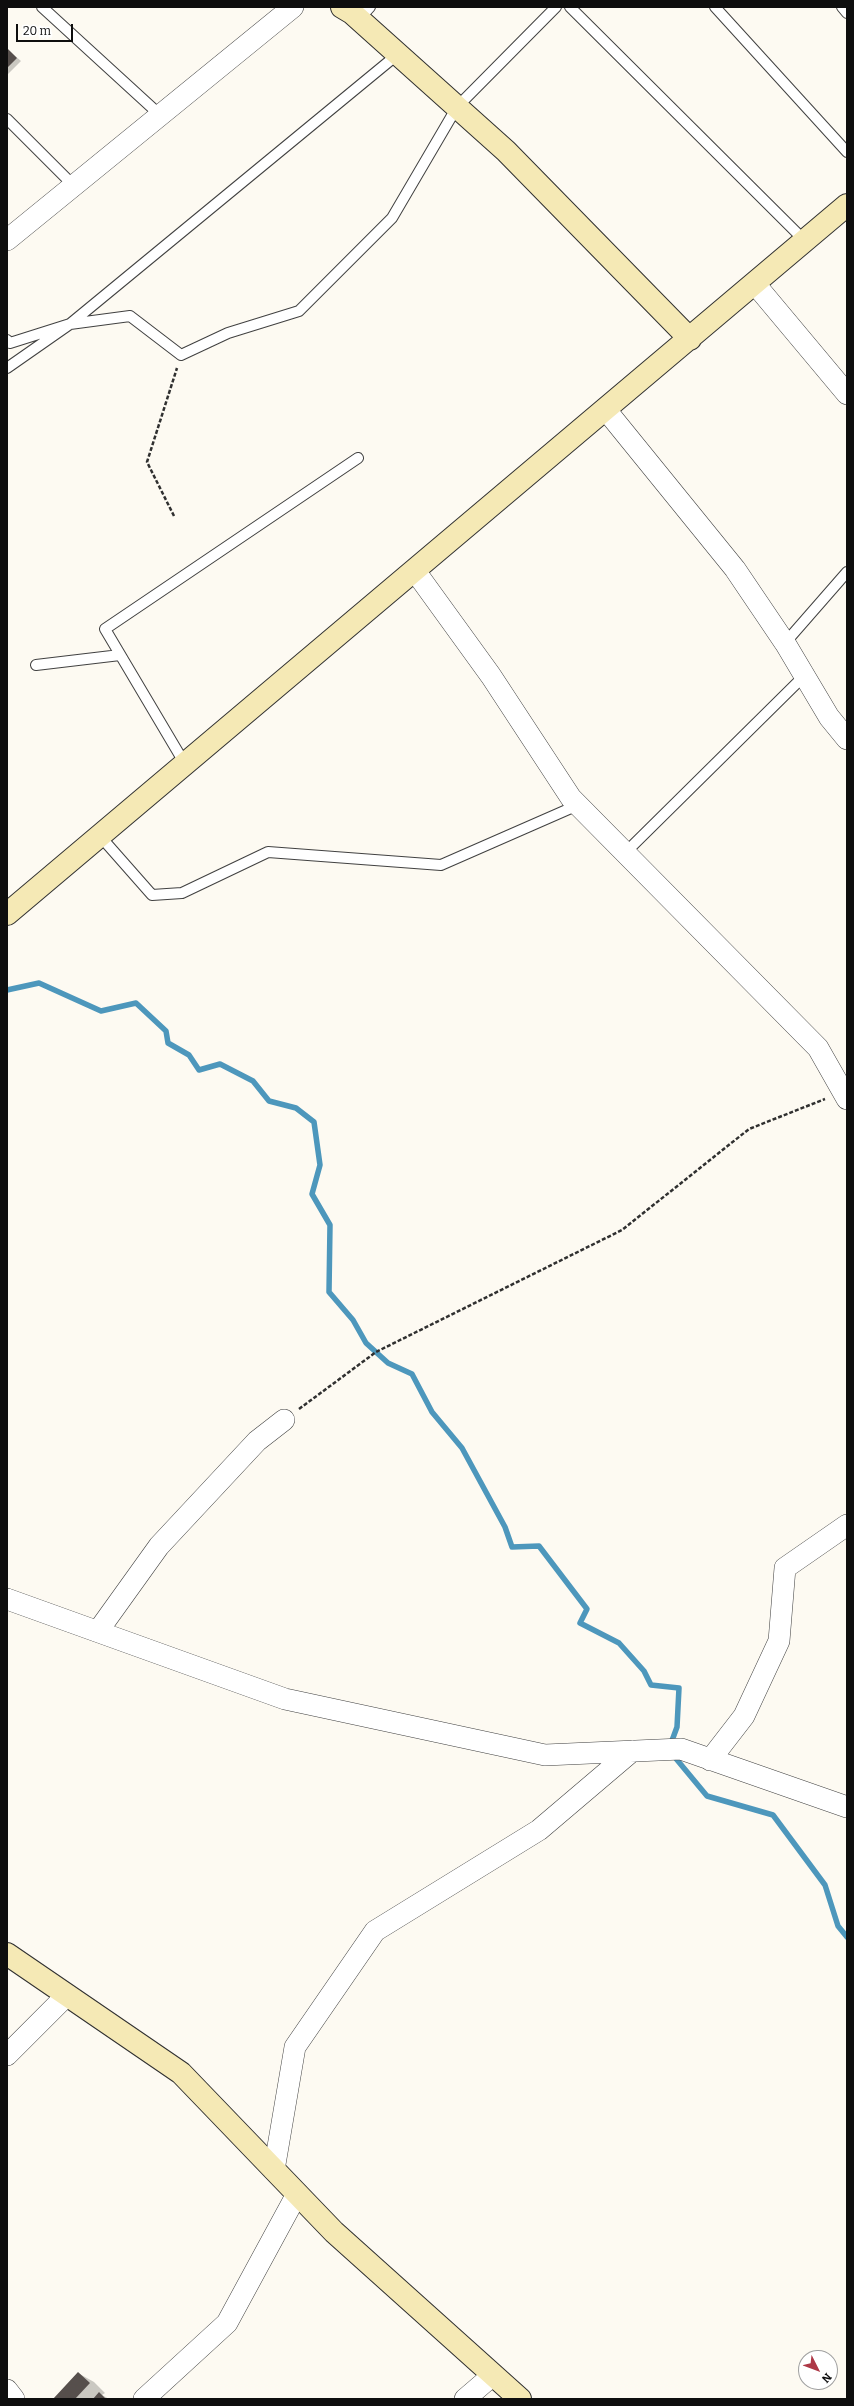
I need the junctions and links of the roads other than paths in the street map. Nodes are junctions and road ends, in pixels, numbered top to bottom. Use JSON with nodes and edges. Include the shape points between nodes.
{"nodes":[{"id":1,"x":42,"y":7,"type":"edge"},
{"id":2,"x":293,"y":7,"type":"edge"},
{"id":3,"x":556,"y":7,"type":"edge"},
{"id":4,"x":570,"y":7,"type":"edge"},
{"id":5,"x":715,"y":7,"type":"edge"},
{"id":6,"x":842,"y":7,"type":"edge"},
{"id":7,"x":357,"y":11,"type":"edge"},
{"id":8,"x":847,"y":13,"type":"edge"},
{"id":9,"x":398,"y":54,"type":"junction"},
{"id":10,"x":457,"y":107,"type":"junction"},
{"id":11,"x":160,"y":115,"type":"junction"},
{"id":12,"x":7,"y":119,"type":"edge"},
{"id":13,"x":847,"y":152,"type":"edge"},
{"id":14,"x":74,"y":186,"type":"junction"},
{"id":15,"x":847,"y":205,"type":"edge"},
{"id":16,"x":7,"y":240,"type":"edge"},
{"id":17,"x":805,"y":241,"type":"junction"},
{"id":18,"x":755,"y":284,"type":"junction"},
{"id":19,"x":70,"y":324,"type":"junction"},
{"id":20,"x":690,"y":339,"type":"junction"},
{"id":21,"x":7,"y":340,"type":"edge"},
{"id":22,"x":7,"y":368,"type":"edge"},
{"id":23,"x":847,"y":394,"type":"edge"},
{"id":24,"x":606,"y":410,"type":"junction"},
{"id":25,"x":358,"y":458,"type":"dead end"},
{"id":26,"x":415,"y":571,"type":"junction"},
{"id":27,"x":847,"y":572,"type":"edge"},
{"id":28,"x":784,"y":643,"type":"junction"},
{"id":29,"x":120,"y":655,"type":"junction"},
{"id":30,"x":36,"y":665,"type":"dead end"},
{"id":31,"x":804,"y":676,"type":"junction"},
{"id":32,"x":847,"y":739,"type":"edge"},
{"id":33,"x":185,"y":764,"type":"junction"},
{"id":34,"x":578,"y":805,"type":"junction"},
{"id":35,"x":100,"y":836,"type":"junction"},
{"id":36,"x":625,"y":853,"type":"junction"},
{"id":37,"x":7,"y":914,"type":"edge"},
{"id":38,"x":845,"y":1095,"type":"edge"},
{"id":39,"x":284,"y":1420,"type":"road end"},
{"id":40,"x":847,"y":1525,"type":"edge"},
{"id":41,"x":7,"y":1598,"type":"edge"},
{"id":42,"x":98,"y":1631,"type":"junction"},
{"id":43,"x":632,"y":1751,"type":"junction"},
{"id":44,"x":710,"y":1760,"type":"junction"},
{"id":45,"x":847,"y":1807,"type":"edge"},
{"id":46,"x":7,"y":1954,"type":"edge"},
{"id":47,"x":67,"y":1995,"type":"junction"},
{"id":48,"x":7,"y":2055,"type":"edge"},
{"id":49,"x":274,"y":2170,"type":"junction"},
{"id":50,"x":297,"y":2194,"type":"junction"},
{"id":51,"x":493,"y":2375,"type":"junction"},
{"id":52,"x":7,"y":2390,"type":"edge"},
{"id":53,"x":14,"y":2399,"type":"edge"},
{"id":54,"x":144,"y":2399,"type":"edge"},
{"id":55,"x":465,"y":2399,"type":"edge"},
{"id":56,"x":520,"y":2399,"type":"edge"}],
"edges":[{"from":1,"to":11,"type":"lane"},
{"from":2,"to":11,"type":"street"},
{"from":3,"to":10,"type":"lane"},
{"from":4,"to":17,"type":"lane"},
{"from":5,"to":13,"type":"lane"},
{"from":6,"to":8,"type":"lane"},
{"from":7,"to":9,"type":"main road"},
{"from":9,"to":10,"type":"main road"},
{"from":9,"to":19,"type":"lane"},
{"from":10,"to":19,"type":"lane","via":[[392,218],[299,311],[228,333],[181,355],[130,316]]},
{"from":10,"to":20,"type":"main road","via":[[506,151]]},
{"from":11,"to":14,"type":"street"},
{"from":12,"to":14,"type":"lane"},
{"from":14,"to":16,"type":"street"},
{"from":15,"to":17,"type":"main road"},
{"from":17,"to":18,"type":"main road"},
{"from":18,"to":20,"type":"main road"},
{"from":18,"to":23,"type":"street"},
{"from":19,"to":21,"type":"lane","via":[[10,343]]},
{"from":19,"to":22,"type":"lane"},
{"from":20,"to":24,"type":"main road"},
{"from":24,"to":26,"type":"main road"},
{"from":24,"to":28,"type":"street","via":[[735,569]]},
{"from":25,"to":29,"type":"lane","via":[[105,629]]},
{"from":26,"to":33,"type":"main road"},
{"from":26,"to":34,"type":"street","via":[[491,676]]},
{"from":27,"to":28,"type":"lane"},
{"from":28,"to":31,"type":"street"},
{"from":29,"to":30,"type":"lane"},
{"from":29,"to":33,"type":"lane"},
{"from":31,"to":32,"type":"street","via":[[829,717]]},
{"from":31,"to":36,"type":"lane"},
{"from":33,"to":35,"type":"main road"},
{"from":34,"to":35,"type":"lane","via":[[441,864],[268,852],[182,893],[152,895]]},
{"from":34,"to":36,"type":"street"},
{"from":35,"to":37,"type":"main road"},
{"from":36,"to":38,"type":"street","via":[[818,1048]]},
{"from":39,"to":42,"type":"street","via":[[257,1441],[159,1546]]},
{"from":40,"to":44,"type":"street","via":[[785,1568],[779,1641],[744,1716]]},
{"from":41,"to":42,"type":"street"},
{"from":42,"to":43,"type":"street","via":[[285,1699],[545,1755]]},
{"from":43,"to":44,"type":"street","via":[[680,1749]]},
{"from":43,"to":49,"type":"street","via":[[539,1830],[375,1932],[295,2047]]},
{"from":44,"to":45,"type":"street"},
{"from":46,"to":47,"type":"main road"},
{"from":47,"to":48,"type":"street"},
{"from":47,"to":49,"type":"main road","via":[[181,2073]]},
{"from":49,"to":50,"type":"main road"},
{"from":50,"to":51,"type":"main road","via":[[334,2232]]},
{"from":50,"to":54,"type":"street","via":[[227,2323]]},
{"from":51,"to":55,"type":"street"},
{"from":51,"to":56,"type":"main road"},
{"from":52,"to":53,"type":"street"}]}
